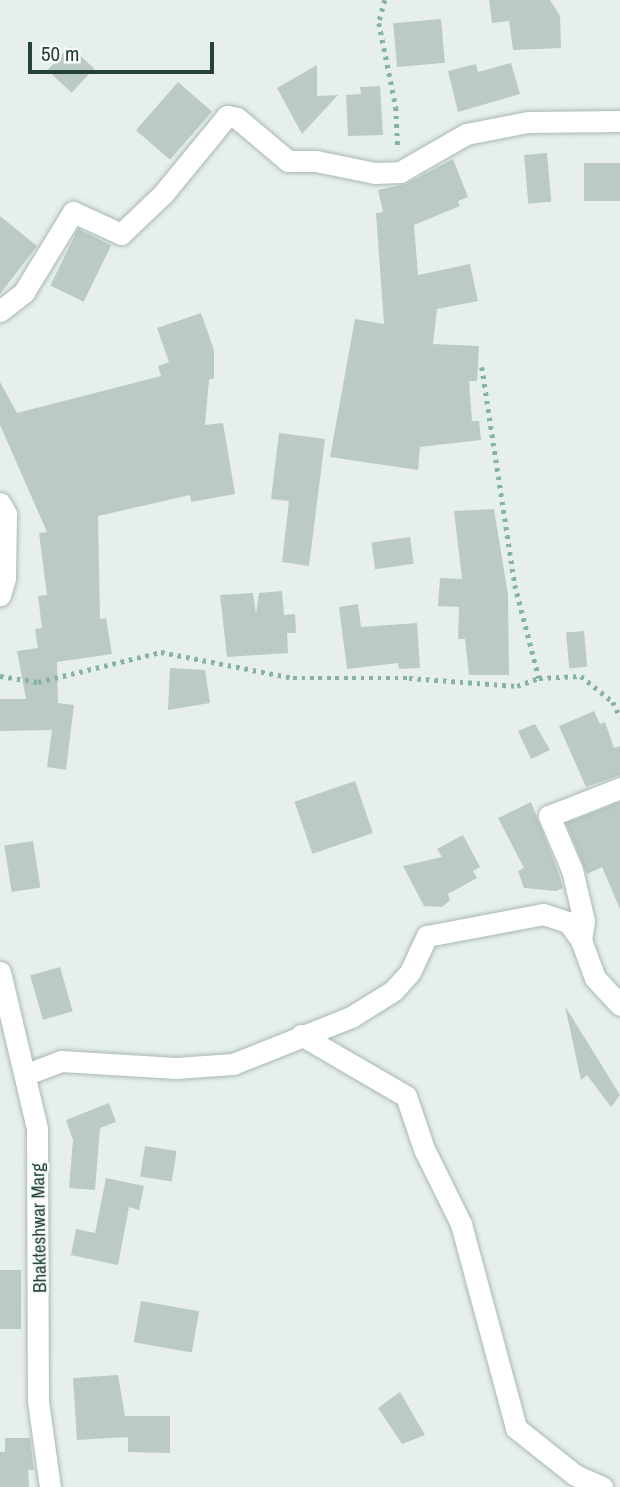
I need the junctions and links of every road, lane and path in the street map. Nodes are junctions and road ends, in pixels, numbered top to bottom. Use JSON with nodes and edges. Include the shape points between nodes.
{"nodes":[{"id":1,"x":385,"y":0,"type":"edge"},
{"id":2,"x":620,"y":121,"type":"edge"},
{"id":3,"x":400,"y":172,"type":"junction"},
{"id":4,"x":0,"y":311,"type":"edge"},
{"id":5,"x":481,"y":367,"type":"dead end"},
{"id":6,"x":0,"y":503,"type":"edge"},
{"id":7,"x":0,"y":595,"type":"edge"},
{"id":8,"x":0,"y":676,"type":"edge"},
{"id":9,"x":539,"y":678,"type":"junction"},
{"id":10,"x":620,"y":717,"type":"edge"},
{"id":11,"x":620,"y":788,"type":"edge"},
{"id":12,"x":581,"y":940,"type":"junction"},
{"id":13,"x":0,"y":972,"type":"edge"},
{"id":14,"x":620,"y":1005,"type":"edge"},
{"id":15,"x":301,"y":1035,"type":"junction"},
{"id":16,"x":27,"y":1074,"type":"junction"},
{"id":17,"x":50,"y":1487,"type":"edge"},
{"id":18,"x":602,"y":1487,"type":"edge"}],
"edges":[{"from":1,"to":3,"type":"path","via":[[379,23],[396,107]]},
{"from":2,"to":3,"type":"street","via":[[528,122],[466,134]]},
{"from":3,"to":4,"type":"street","via":[[288,161],[237,118],[227,116],[163,194],[121,234],[73,212],[23,292]]},
{"from":5,"to":9,"type":"path","via":[[515,585]]},
{"from":6,"to":7,"type":"street","via":[[6,527]]},
{"from":8,"to":9,"type":"path","via":[[38,682],[162,652],[293,678],[409,678],[517,686]]},
{"from":9,"to":10,"type":"path","via":[[581,676],[613,702]]},
{"from":11,"to":12,"type":"street","via":[[550,816],[572,870],[584,921]]},
{"from":12,"to":14,"type":"street","via":[[595,978]]},
{"from":12,"to":15,"type":"street","via":[[568,922],[543,914],[427,936],[410,972],[393,991],[351,1017]]},
{"from":13,"to":16,"type":"street","name":"Bhakteshwar Marg"},
{"from":15,"to":16,"type":"street","via":[[233,1064],[207,1068],[61,1060]]},
{"from":15,"to":18,"type":"street","via":[[406,1096],[424,1149],[461,1224],[516,1428],[575,1475]]},
{"from":16,"to":17,"type":"street","name":"Bhakteshwar Marg","via":[[37,1129],[38,1401]]}]}
